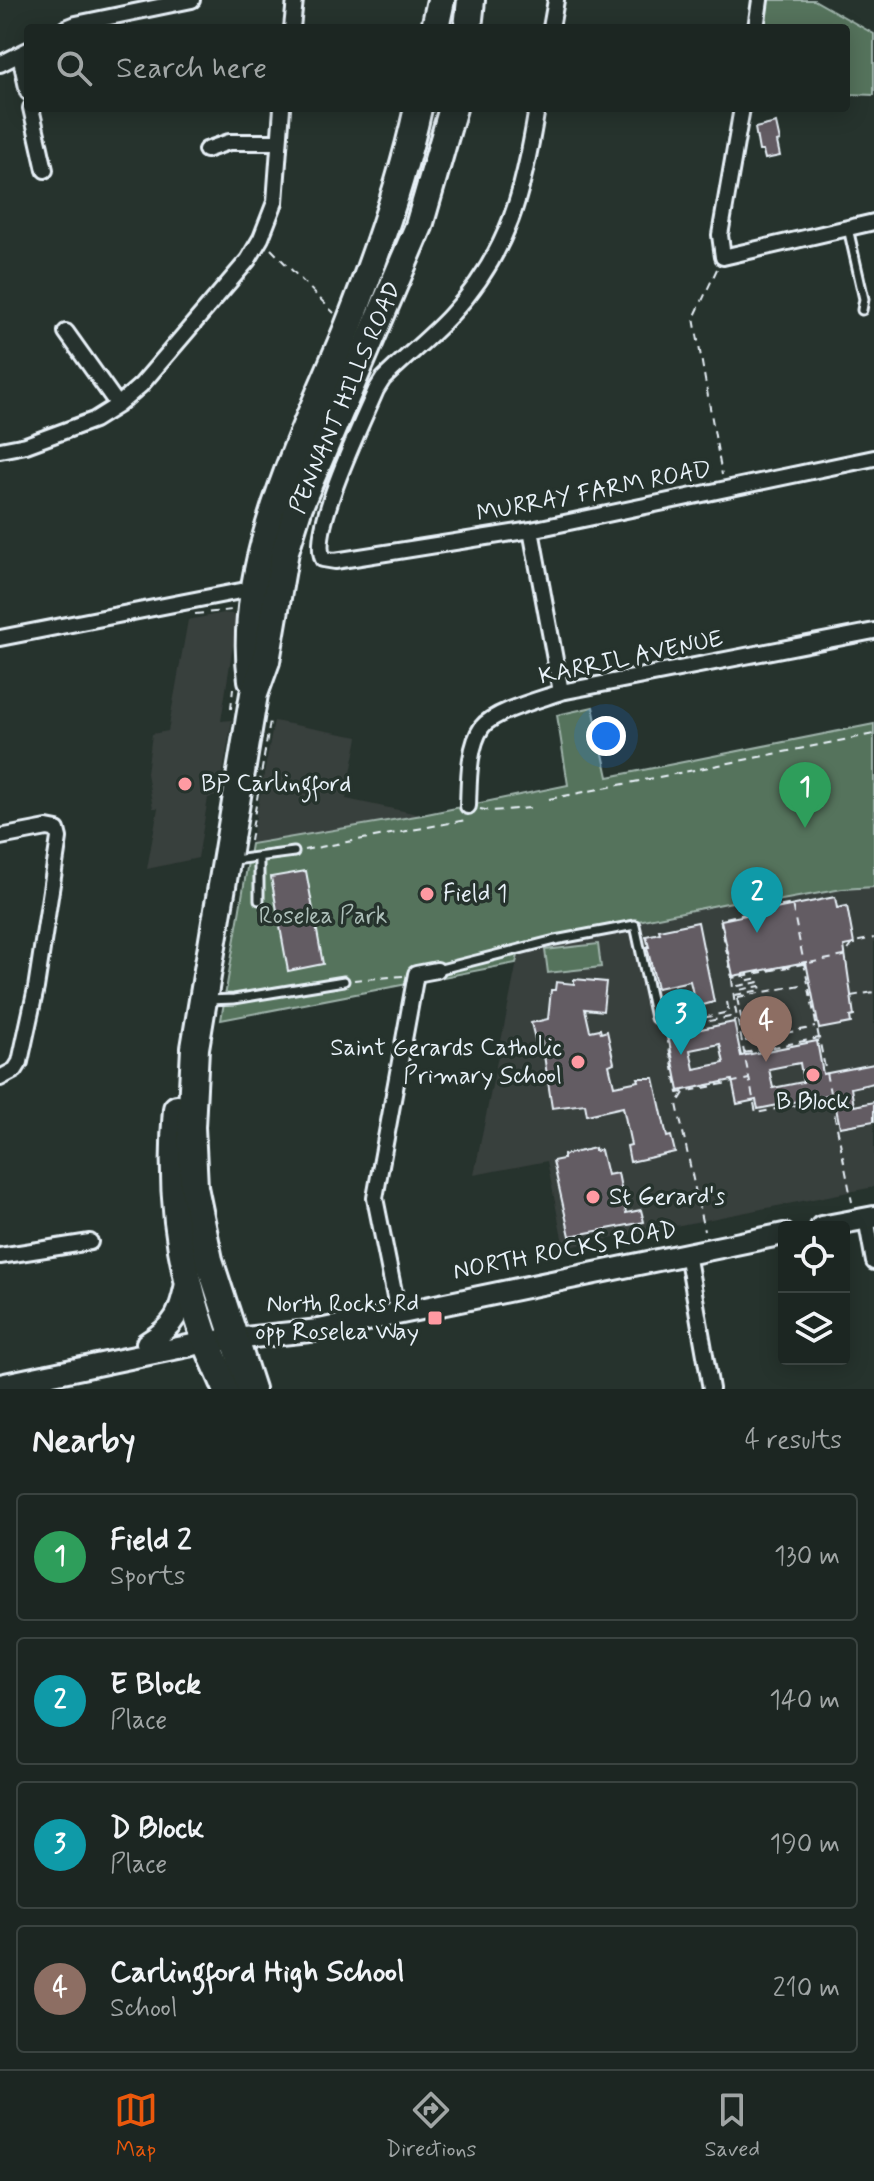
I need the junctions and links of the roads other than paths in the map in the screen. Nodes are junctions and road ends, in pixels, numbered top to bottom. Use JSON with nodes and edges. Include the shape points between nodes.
{"nodes":[{"id":1,"x":192,"y":0,"type":"edge"},
{"id":2,"x":295,"y":0,"type":"edge"},
{"id":3,"x":471,"y":0,"type":"edge"},
{"id":4,"x":556,"y":0,"type":"edge"},
{"id":5,"x":760,"y":0,"type":"edge"},
{"id":6,"x":76,"y":24,"type":"edge"},
{"id":7,"x":292,"y":24,"type":"edge"},
{"id":8,"x":468,"y":24,"type":"edge"},
{"id":9,"x":552,"y":24,"type":"edge"},
{"id":10,"x":757,"y":24,"type":"edge"},
{"id":11,"x":24,"y":52,"type":"edge"},
{"id":12,"x":0,"y":64,"type":"edge"},
{"id":13,"x":32,"y":112,"type":"edge"},
{"id":14,"x":282,"y":112,"type":"edge"},
{"id":15,"x":417,"y":112,"type":"edge"},
{"id":16,"x":452,"y":112,"type":"edge"},
{"id":17,"x":536,"y":112,"type":"edge"},
{"id":18,"x":741,"y":112,"type":"edge"},
{"id":19,"x":278,"y":142,"type":"junction"},
{"id":20,"x":206,"y":150,"type":"dead end"},
{"id":21,"x":45,"y":170,"type":"dead end"},
{"id":22,"x":874,"y":222,"type":"edge"},
{"id":23,"x":848,"y":228,"type":"junction"},
{"id":24,"x":862,"y":310,"type":"dead end"},
{"id":25,"x":66,"y":332,"type":"dead end"},
{"id":26,"x":118,"y":405,"type":"junction"},
{"id":27,"x":0,"y":450,"type":"edge"},
{"id":28,"x":874,"y":458,"type":"edge"},
{"id":29,"x":531,"y":530,"type":"junction"},
{"id":30,"x":285,"y":551,"type":"junction"},
{"id":31,"x":256,"y":588,"type":"junction"},
{"id":32,"x":874,"y":631,"type":"edge"},
{"id":33,"x":0,"y":638,"type":"edge"},
{"id":34,"x":561,"y":692,"type":"junction"},
{"id":35,"x":254,"y":694,"type":"junction"},
{"id":36,"x":468,"y":806,"type":"road end"},
{"id":37,"x":0,"y":837,"type":"edge"},
{"id":38,"x":294,"y":852,"type":"road end"},
{"id":39,"x":259,"y":858,"type":"junction"},
{"id":40,"x":235,"y":860,"type":"junction"},
{"id":41,"x":259,"y":900,"type":"dead end"},
{"id":42,"x":437,"y":970,"type":"joint"},
{"id":43,"x":344,"y":981,"type":"road end"},
{"id":44,"x":202,"y":1001,"type":"junction"},
{"id":45,"x":655,"y":1018,"type":"road end"},
{"id":46,"x":195,"y":1048,"type":"junction"},
{"id":47,"x":0,"y":1078,"type":"edge"},
{"id":48,"x":870,"y":1217,"type":"edge"},
{"id":49,"x":850,"y":1221,"type":"edge"},
{"id":50,"x":778,"y":1235,"type":"edge"},
{"id":51,"x":90,"y":1242,"type":"dead end"},
{"id":52,"x":687,"y":1253,"type":"junction"},
{"id":53,"x":0,"y":1256,"type":"edge"},
{"id":54,"x":874,"y":1262,"type":"edge"},
{"id":55,"x":188,"y":1278,"type":"junction"},
{"id":56,"x":398,"y":1312,"type":"junction"},
{"id":57,"x":231,"y":1334,"type":"junction"},
{"id":58,"x":204,"y":1336,"type":"junction"},
{"id":59,"x":147,"y":1343,"type":"junction"},
{"id":60,"x":0,"y":1374,"type":"edge"},
{"id":61,"x":0,"y":1385,"type":"edge"},
{"id":62,"x":227,"y":1389,"type":"edge"},
{"id":63,"x":251,"y":1389,"type":"edge"},
{"id":64,"x":711,"y":1389,"type":"edge"}],
"edges":[{"from":1,"to":6,"type":"street"},
{"from":2,"to":7,"type":"street"},
{"from":3,"to":8,"type":"highway"},
{"from":4,"to":9,"type":"street"},
{"from":5,"to":10,"type":"street"},
{"from":11,"to":12,"type":"street"},
{"from":13,"to":21,"type":"street"},
{"from":14,"to":19,"type":"street"},
{"from":15,"to":31,"type":"highway","name":"PENNANT HILLS ROAD","via":[[407,162],[372,265],[272,519]]},
{"from":16,"to":30,"type":"highway","name":"PENNANT HILLS ROAD","via":[[419,226],[310,479]]},
{"from":17,"to":29,"type":"street","name":"MURRAY FARM ROAD","via":[[527,169],[502,244],[482,279],[450,317],[376,390],[340,474],[319,547],[323,559],[335,561]]},
{"from":18,"to":23,"type":"street","via":[[720,235],[723,257]]},
{"from":19,"to":20,"type":"street","via":[[229,142]]},
{"from":19,"to":26,"type":"street","via":[[275,202],[248,260]]},
{"from":22,"to":23,"type":"street"},
{"from":23,"to":24,"type":"lane"},
{"from":25,"to":26,"type":"street"},
{"from":26,"to":27,"type":"street","via":[[94,420]]},
{"from":28,"to":29,"type":"street","name":"MURRAY FARM ROAD"},
{"from":29,"to":34,"type":"street"},
{"from":30,"to":31,"type":"highway","via":[[268,582]]},
{"from":30,"to":35,"type":"highway","name":"PENNANT HILLS ROAD","via":[[266,661]]},
{"from":31,"to":33,"type":"street"},
{"from":31,"to":35,"type":"highway","name":"PENNANT HILLS ROAD","via":[[249,659]]},
{"from":32,"to":34,"type":"street","name":"KARRIL AVENUE"},
{"from":34,"to":36,"type":"street","name":"KARRIL AVENUE","via":[[512,708],[483,726],[471,759]]},
{"from":35,"to":40,"type":"highway","name":"PENNANT HILLS ROAD"},
{"from":37,"to":47,"type":"street","via":[[47,828],[57,830],[59,838],[22,1051],[15,1070]]},
{"from":38,"to":39,"type":"lane"},
{"from":39,"to":40,"type":"lane"},
{"from":39,"to":41,"type":"lane"},
{"from":40,"to":44,"type":"highway","name":"PENNANT HILLS ROAD"},
{"from":42,"to":45,"type":"lane","via":[[635,925]]},
{"from":42,"to":56,"type":"street","via":[[416,974],[375,1198]]},
{"from":43,"to":44,"type":"lane"},
{"from":44,"to":46,"type":"highway","name":"PENNANT HILLS ROAD"},
{"from":46,"to":55,"type":"highway","name":"PENNANT HILLS ROAD","via":[[177,1109],[173,1171]]},
{"from":46,"to":57,"type":"highway","name":"PENNANT HILLS ROAD","via":[[194,1187]]},
{"from":48,"to":49,"type":"street"},
{"from":48,"to":54,"type":"street"},
{"from":50,"to":52,"type":"street","name":"NORTH ROCKS ROAD"},
{"from":51,"to":53,"type":"street"},
{"from":52,"to":56,"type":"street","name":"NORTH ROCKS ROAD"},
{"from":52,"to":64,"type":"street"},
{"from":55,"to":58,"type":"highway","name":"PENNANT HILLS ROAD"},
{"from":55,"to":59,"type":"street","via":[[176,1319]]},
{"from":56,"to":57,"type":"street","name":"NORTH ROCKS ROAD","via":[[319,1330]]},
{"from":57,"to":58,"type":"street","name":"NORTH ROCKS ROAD"},
{"from":57,"to":63,"type":"highway","name":"PENNANT HILLS ROAD"},
{"from":58,"to":59,"type":"street","name":"NORTH ROCKS ROAD"},
{"from":58,"to":61,"type":"street","name":"NORTH ROCKS ROAD"},
{"from":58,"to":62,"type":"highway","name":"PENNANT HILLS ROAD"},
{"from":59,"to":60,"type":"street","name":"NORTH ROCKS ROAD"}]}
